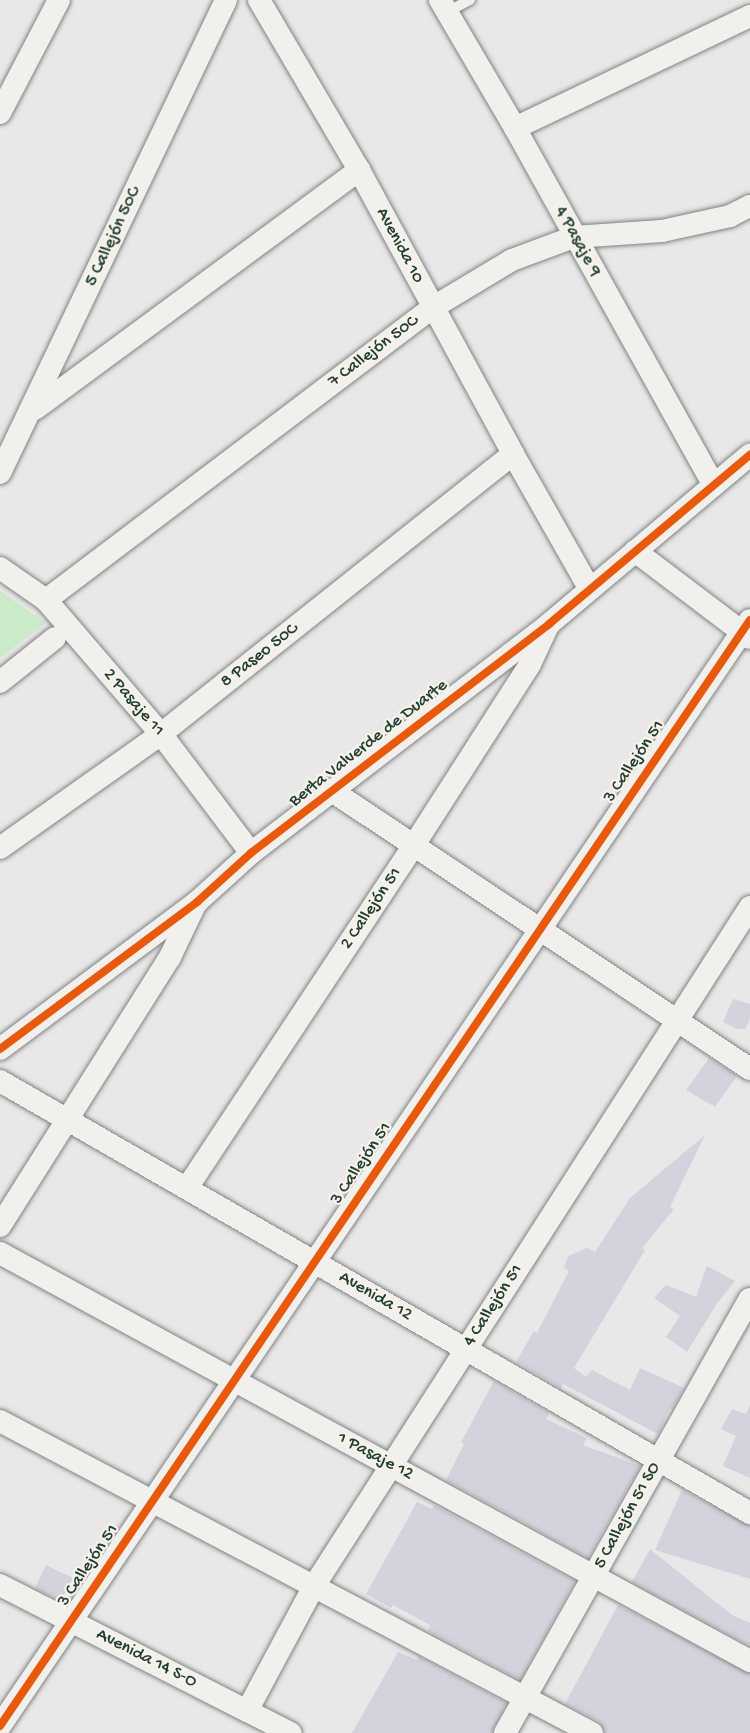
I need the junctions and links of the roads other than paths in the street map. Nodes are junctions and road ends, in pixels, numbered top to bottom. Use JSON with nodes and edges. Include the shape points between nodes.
{"nodes":[{"id":1,"x":59,"y":0,"type":"edge"},
{"id":2,"x":226,"y":0,"type":"edge"},
{"id":3,"x":259,"y":0,"type":"edge"},
{"id":4,"x":470,"y":0,"type":"edge"},
{"id":5,"x":443,"y":6,"type":"edge"},
{"id":6,"x":750,"y":16,"type":"edge"},
{"id":7,"x":0,"y":113,"type":"edge"},
{"id":8,"x":515,"y":128,"type":"junction"},
{"id":9,"x":358,"y":170,"type":"junction"},
{"id":10,"x":750,"y":206,"type":"edge"},
{"id":11,"x":574,"y":237,"type":"junction"},
{"id":12,"x":432,"y":308,"type":"junction"},
{"id":13,"x":31,"y":411,"type":"junction"},
{"id":14,"x":513,"y":454,"type":"junction"},
{"id":15,"x":750,"y":455,"type":"edge"},
{"id":16,"x":0,"y":473,"type":"edge"},
{"id":17,"x":714,"y":485,"type":"junction"},
{"id":18,"x":635,"y":550,"type":"junction"},
{"id":19,"x":0,"y":568,"type":"edge"},
{"id":20,"x":589,"y":588,"type":"junction"},
{"id":21,"x":46,"y":600,"type":"junction"},
{"id":22,"x":549,"y":624,"type":"junction"},
{"id":23,"x":747,"y":630,"type":"edge"},
{"id":24,"x":55,"y":638,"type":"dead end"},
{"id":25,"x":0,"y":682,"type":"edge"},
{"id":26,"x":161,"y":734,"type":"junction"},
{"id":27,"x":332,"y":791,"type":"junction"},
{"id":28,"x":414,"y":845,"type":"junction"},
{"id":29,"x":0,"y":848,"type":"edge"},
{"id":30,"x":251,"y":853,"type":"junction"},
{"id":31,"x":197,"y":902,"type":"junction"},
{"id":32,"x":750,"y":907,"type":"edge"},
{"id":33,"x":540,"y":930,"type":"junction"},
{"id":34,"x":677,"y":1021,"type":"junction"},
{"id":35,"x":0,"y":1049,"type":"edge"},
{"id":36,"x":750,"y":1069,"type":"edge"},
{"id":37,"x":0,"y":1081,"type":"edge"},
{"id":38,"x":67,"y":1120,"type":"junction"},
{"id":39,"x":187,"y":1188,"type":"junction"},
{"id":40,"x":0,"y":1226,"type":"edge"},
{"id":41,"x":0,"y":1253,"type":"edge"},
{"id":42,"x":315,"y":1262,"type":"junction"},
{"id":43,"x":750,"y":1299,"type":"edge"},
{"id":44,"x":466,"y":1350,"type":"junction"},
{"id":45,"x":234,"y":1382,"type":"junction"},
{"id":46,"x":0,"y":1421,"type":"edge"},
{"id":47,"x":659,"y":1461,"type":"junction"},
{"id":48,"x":392,"y":1466,"type":"junction"},
{"id":49,"x":152,"y":1502,"type":"junction"},
{"id":50,"x":750,"y":1513,"type":"edge"},
{"id":51,"x":594,"y":1576,"type":"junction"},
{"id":52,"x":0,"y":1585,"type":"edge"},
{"id":53,"x":314,"y":1586,"type":"junction"},
{"id":54,"x":70,"y":1621,"type":"junction"},
{"id":55,"x":750,"y":1661,"type":"edge"},
{"id":56,"x":525,"y":1698,"type":"junction"},
{"id":57,"x":247,"y":1711,"type":"junction"},
{"id":58,"x":0,"y":1726,"type":"edge"},
{"id":59,"x":291,"y":1733,"type":"edge"},
{"id":60,"x":506,"y":1733,"type":"edge"},
{"id":61,"x":592,"y":1733,"type":"edge"}],
"edges":[{"from":1,"to":7,"type":"street"},
{"from":2,"to":13,"type":"street","name":"5 Callejón 50C"},
{"from":3,"to":9,"type":"street","name":"Avenida 10"},
{"from":4,"to":5,"type":"lane"},
{"from":5,"to":8,"type":"street","name":"4 Pasaje 9"},
{"from":6,"to":8,"type":"street"},
{"from":8,"to":11,"type":"street","name":"4 Pasaje 9"},
{"from":9,"to":12,"type":"street","name":"Avenida 10"},
{"from":9,"to":13,"type":"street"},
{"from":10,"to":11,"type":"street","name":"7 Callejón 50C","via":[[730,216],[662,231]]},
{"from":11,"to":12,"type":"street","name":"7 Callejón 50C","via":[[512,260]]},
{"from":11,"to":17,"type":"street","name":"4 Pasaje 9"},
{"from":12,"to":14,"type":"street","name":"Avenida 10"},
{"from":12,"to":21,"type":"street","name":"7 Callejón 50C"},
{"from":13,"to":16,"type":"street","name":"5 Callejón 50C"},
{"from":14,"to":20,"type":"street","name":"Avenida 10"},
{"from":14,"to":26,"type":"street","name":"8 Paseo 50C"},
{"from":15,"to":17,"type":"street","name":"Berta Valverde de Duarte"},
{"from":17,"to":18,"type":"street","name":"Berta Valverde de Duarte"},
{"from":18,"to":20,"type":"street","name":"Berta Valverde de Duarte"},
{"from":18,"to":23,"type":"street"},
{"from":19,"to":21,"type":"street","name":"2 Pasaje 11"},
{"from":20,"to":22,"type":"street","name":"Berta Valverde de Duarte"},
{"from":21,"to":26,"type":"street","name":"2 Pasaje 11"},
{"from":22,"to":27,"type":"street","name":"Berta Valverde de Duarte"},
{"from":22,"to":28,"type":"street","name":"2 Callejón 51","via":[[530,664]]},
{"from":23,"to":33,"type":"street","name":"3 Callejón 51"},
{"from":24,"to":25,"type":"street"},
{"from":26,"to":29,"type":"street","name":"8 Paseo 50C"},
{"from":26,"to":30,"type":"street","name":"2 Pasaje 11"},
{"from":27,"to":28,"type":"street"},
{"from":27,"to":30,"type":"street","name":"Berta Valverde de Duarte"},
{"from":28,"to":33,"type":"street"},
{"from":28,"to":39,"type":"street","name":"2 Callejón 51"},
{"from":30,"to":31,"type":"street","name":"Berta Valverde de Duarte"},
{"from":31,"to":35,"type":"street","name":"Berta Valverde de Duarte"},
{"from":31,"to":38,"type":"street","via":[[170,957]]},
{"from":32,"to":34,"type":"street","name":"4 Callejón 51"},
{"from":33,"to":34,"type":"street"},
{"from":33,"to":42,"type":"street","name":"3 Callejón 51"},
{"from":34,"to":36,"type":"street"},
{"from":34,"to":44,"type":"street","name":"4 Callejón 51"},
{"from":37,"to":38,"type":"street","name":"Avenida 12"},
{"from":38,"to":39,"type":"street","name":"Avenida 12"},
{"from":38,"to":40,"type":"street"},
{"from":39,"to":42,"type":"street","name":"Avenida 12"},
{"from":41,"to":45,"type":"street","name":"1 Pasaje 12"},
{"from":42,"to":44,"type":"street","name":"Avenida 12"},
{"from":42,"to":45,"type":"street","name":"3 Callejón 51"},
{"from":43,"to":47,"type":"street","name":"5 Callejón 51 SO"},
{"from":44,"to":47,"type":"street","name":"Avenida 12"},
{"from":44,"to":48,"type":"street","name":"4 Callejón 51"},
{"from":45,"to":48,"type":"street","name":"1 Pasaje 12"},
{"from":45,"to":49,"type":"street","name":"3 Callejón 51"},
{"from":46,"to":49,"type":"street"},
{"from":47,"to":50,"type":"street","name":"Avenida 12"},
{"from":47,"to":51,"type":"street","name":"5 Callejón 51 SO"},
{"from":48,"to":51,"type":"street","name":"1 Pasaje 12"},
{"from":48,"to":53,"type":"street","name":"4 Callejón 51"},
{"from":49,"to":53,"type":"street"},
{"from":49,"to":54,"type":"street","name":"3 Callejón 51"},
{"from":51,"to":55,"type":"street","name":"1 Pasaje 12"},
{"from":51,"to":56,"type":"street","name":"5 Callejón 51 SO"},
{"from":52,"to":54,"type":"street","name":"Avenida 14 S-O"},
{"from":53,"to":56,"type":"street"},
{"from":53,"to":57,"type":"street","name":"4 Callejón 51"},
{"from":54,"to":57,"type":"street","name":"Avenida 14 S-O"},
{"from":54,"to":58,"type":"street","name":"3 Callejón 51"},
{"from":56,"to":60,"type":"street","name":"5 Callejón 51 SO"},
{"from":56,"to":61,"type":"street"},
{"from":57,"to":59,"type":"street","name":"Avenida 14 S-O"}]}
